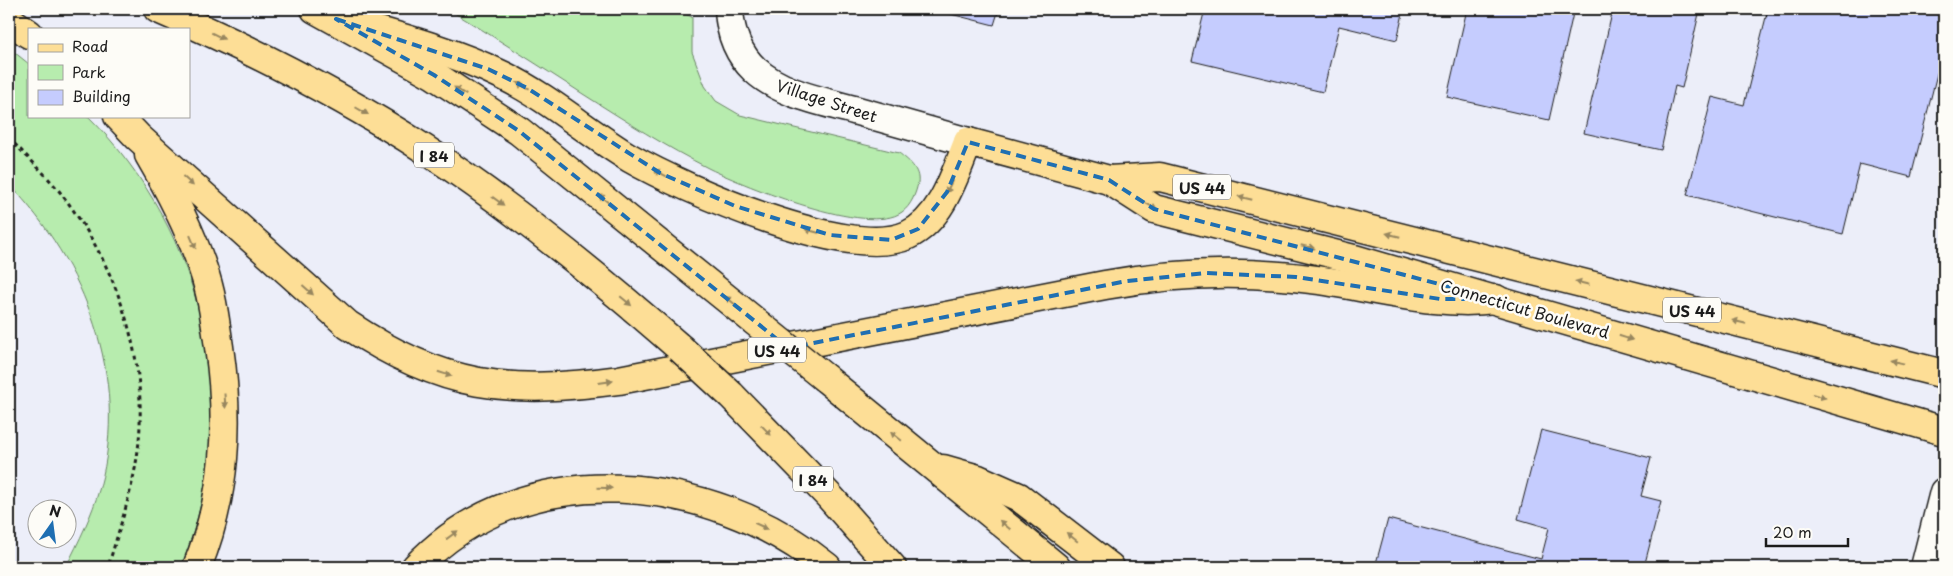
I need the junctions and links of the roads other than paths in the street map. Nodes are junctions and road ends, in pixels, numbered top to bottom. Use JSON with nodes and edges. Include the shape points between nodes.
{"nodes":[{"id":1,"x":158,"y":9,"type":"edge"},
{"id":2,"x":729,"y":9,"type":"edge"},
{"id":3,"x":326,"y":14,"type":"edge"},
{"id":4,"x":9,"y":20,"type":"edge"},
{"id":5,"x":28,"y":33,"type":"edge"},
{"id":6,"x":120,"y":118,"type":"edge"},
{"id":7,"x":138,"y":137,"type":"junction"},
{"id":8,"x":968,"y":142,"type":"junction"},
{"id":9,"x":1109,"y":180,"type":"junction"},
{"id":10,"x":1496,"y":300,"type":"junction"},
{"id":11,"x":1944,"y":374,"type":"edge"},
{"id":12,"x":1944,"y":431,"type":"edge"},
{"id":13,"x":934,"y":467,"type":"junction"},
{"id":14,"x":1944,"y":492,"type":"edge"},
{"id":15,"x":197,"y":567,"type":"edge"},
{"id":16,"x":416,"y":567,"type":"edge"},
{"id":17,"x":827,"y":567,"type":"edge"},
{"id":18,"x":892,"y":567,"type":"edge"},
{"id":19,"x":1056,"y":567,"type":"edge"},
{"id":20,"x":1110,"y":567,"type":"edge"},
{"id":21,"x":1926,"y":567,"type":"edge"}],
"edges":[{"from":1,"to":18,"type":"main road","number":"I 84","one_way":true,"bridge":true,"via":[[288,70],[426,150],[557,246],[680,348],[731,395],[823,489]]},
{"from":2,"to":8,"type":"main road","name":"Village Street","via":[[732,32],[739,49],[754,69],[768,80],[812,98]]},
{"from":8,"to":3,"type":"main road","one_way":true,"via":[[940,203],[931,217],[910,234],[891,240],[870,241],[830,235],[757,214],[676,181],[630,157],[527,88],[470,61]]},
{"from":13,"to":3,"type":"main road","one_way":true,"bridge":true,"via":[[519,131],[434,75]]},
{"from":4,"to":5,"type":"main road"},
{"from":6,"to":7,"type":"main road","number":"US 44"},
{"from":7,"to":10,"type":"main road","number":"US 44","one_way":true,"via":[[357,331],[387,350],[428,369],[503,387],[546,388],[619,380],[1105,285],[1174,275],[1218,272],[1266,274],[1440,299]]},
{"from":7,"to":15,"type":"main road","one_way":true,"via":[[176,203],[199,258],[211,296],[221,364],[226,415],[224,465],[216,509]]},
{"from":8,"to":9,"type":"main road","name":"Connecticut Boulevard","number":"US 44"},
{"from":9,"to":10,"type":"main road","name":"Connecticut Boulevard","one_way":true,"via":[[1154,209],[1354,259]]},
{"from":11,"to":9,"type":"main road","name":"Connecticut Boulevard","number":"US 44","one_way":true,"via":[[1168,179]]},
{"from":10,"to":12,"type":"main road","name":"Connecticut Boulevard","number":"US 44","one_way":true},
{"from":19,"to":13,"type":"main road","one_way":true},
{"from":20,"to":13,"type":"main road","one_way":true,"via":[[1015,494],[978,478]]},
{"from":14,"to":21,"type":"main road"},
{"from":16,"to":17,"type":"main road","one_way":true,"via":[[457,531],[497,509],[542,494],[594,488],[652,492],[715,507],[778,534]]}]}
